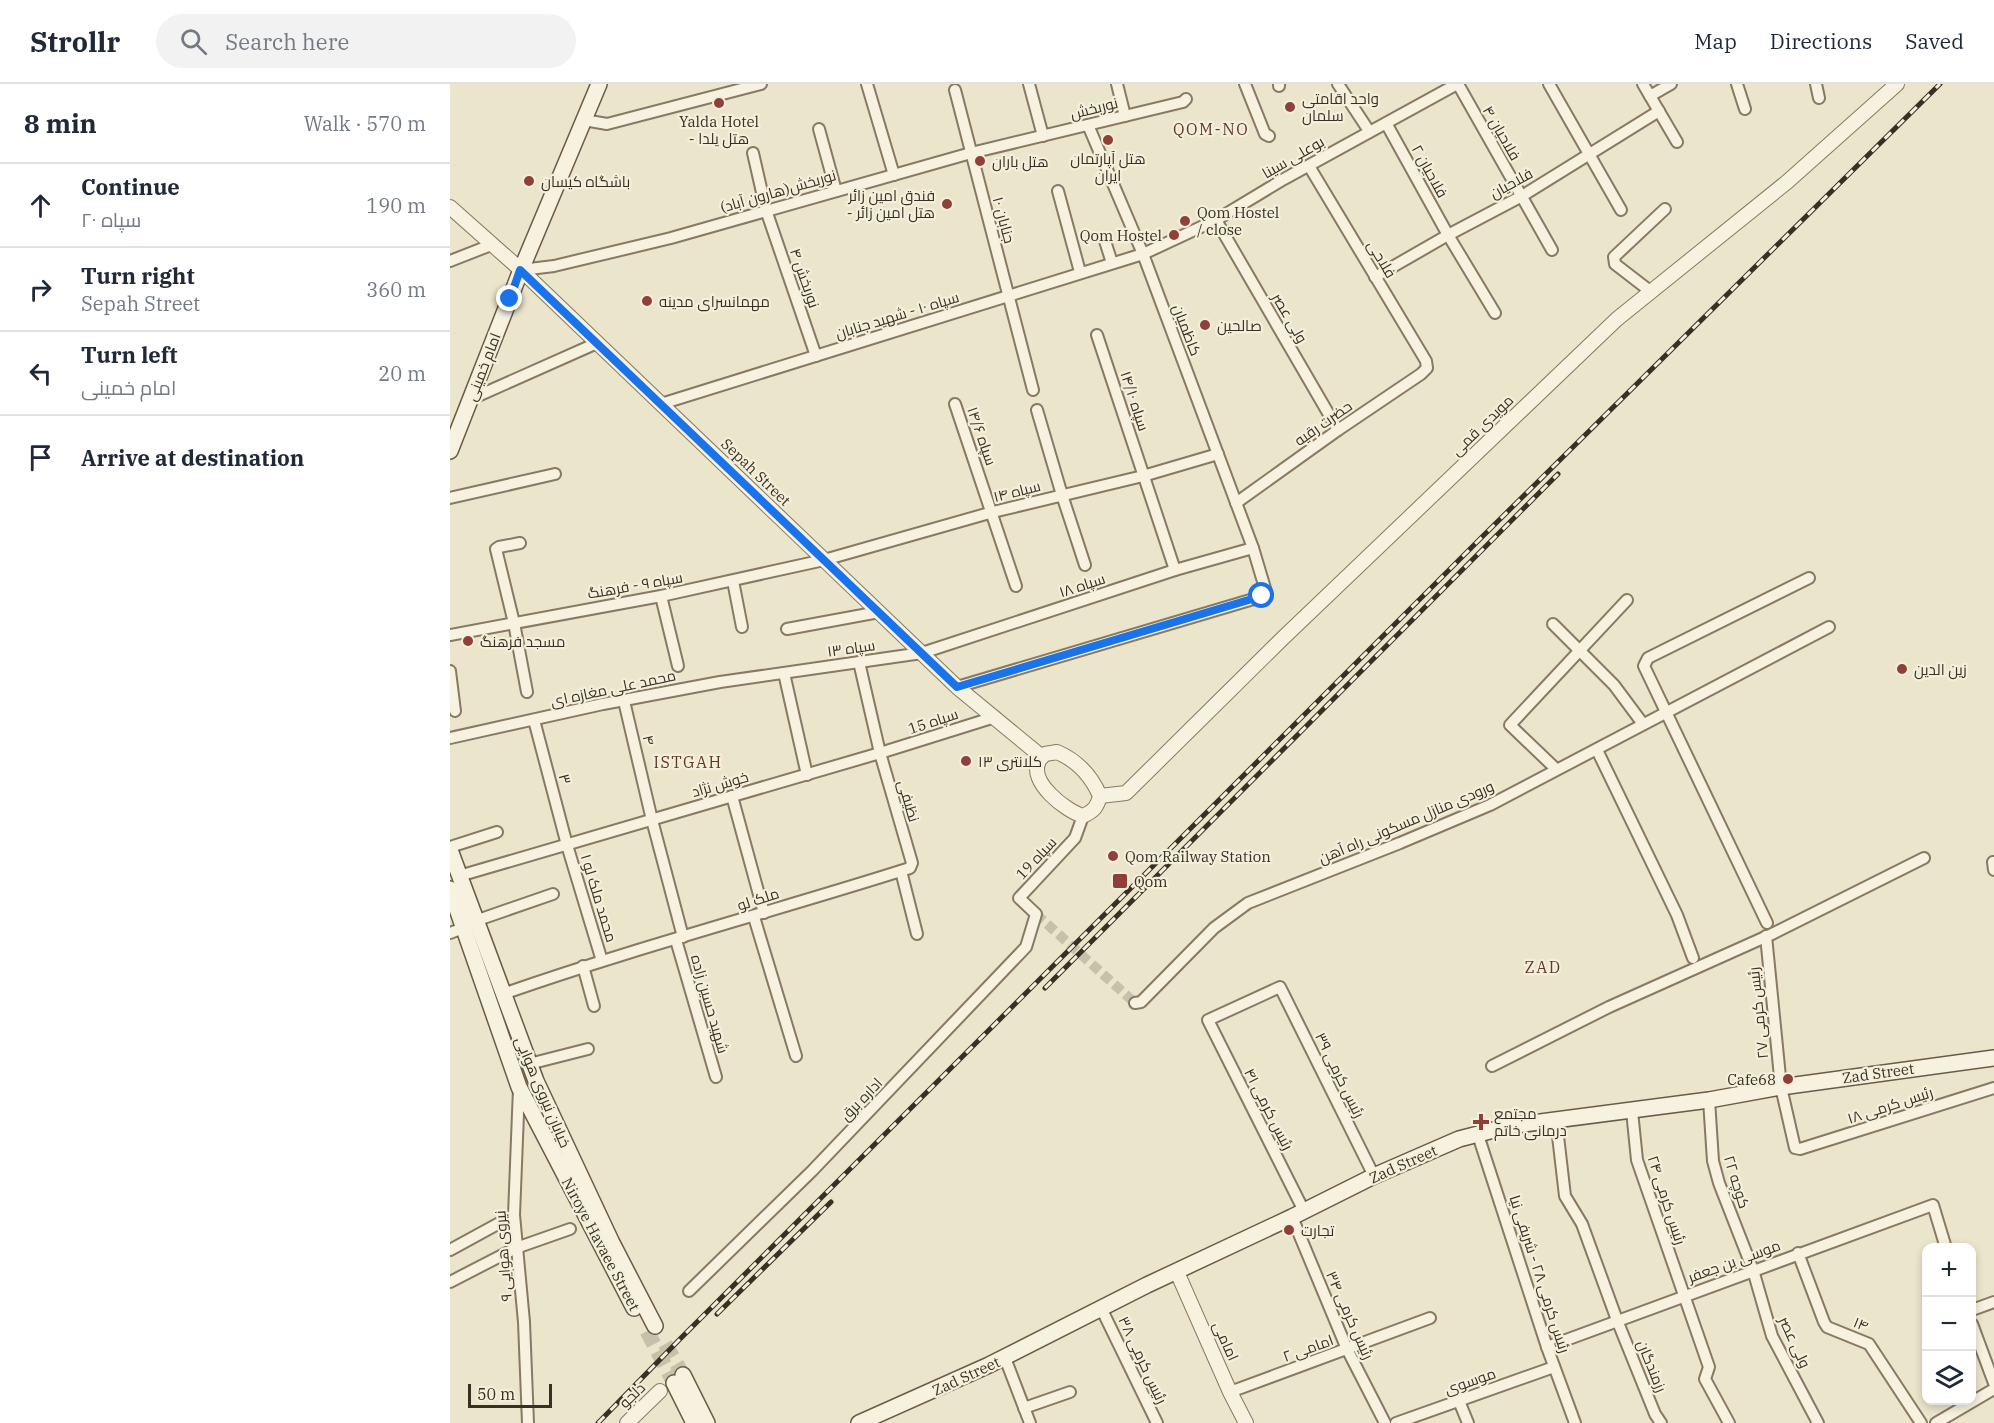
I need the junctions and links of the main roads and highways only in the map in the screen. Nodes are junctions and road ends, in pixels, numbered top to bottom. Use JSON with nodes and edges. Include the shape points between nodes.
{"nodes":[{"id":1,"x":599,"y":84,"type":"edge"},
{"id":2,"x":450,"y":450,"type":"edge"},
{"id":3,"x":450,"y":849,"type":"edge"},
{"id":4,"x":450,"y":889,"type":"edge"},
{"id":5,"x":463,"y":927,"type":"edge"},
{"id":6,"x":1994,"y":1058,"type":"edge"},
{"id":7,"x":651,"y":1329,"type":"joint"},
{"id":8,"x":694,"y":1423,"type":"edge"},
{"id":9,"x":707,"y":1423,"type":"edge"},
{"id":10,"x":858,"y":1423,"type":"edge"}],
"edges":[{"from":1,"to":2,"type":"main road","name":"امام خمینی","via":[[520,270]]},
{"from":3,"to":5,"type":"main road","name":"خیابان نیروی هوایی","via":[[459,876]]},
{"from":4,"to":5,"type":"main road","name":"Niroye Havaee Street"},
{"from":5,"to":7,"type":"main road","name":"خیابان نیروی هوایی","via":[[503,994],[530,1064]]},
{"from":5,"to":7,"type":"main road","name":"Niroye Havaee Street","via":[[519,1087],[602,1249]]},
{"from":6,"to":10,"type":"main road","name":"Zad Street","via":[[1509,1126],[1459,1139],[1147,1285],[1005,1358]]},
{"from":8,"to":9,"type":"main road","via":[[679,1379]]}]}
